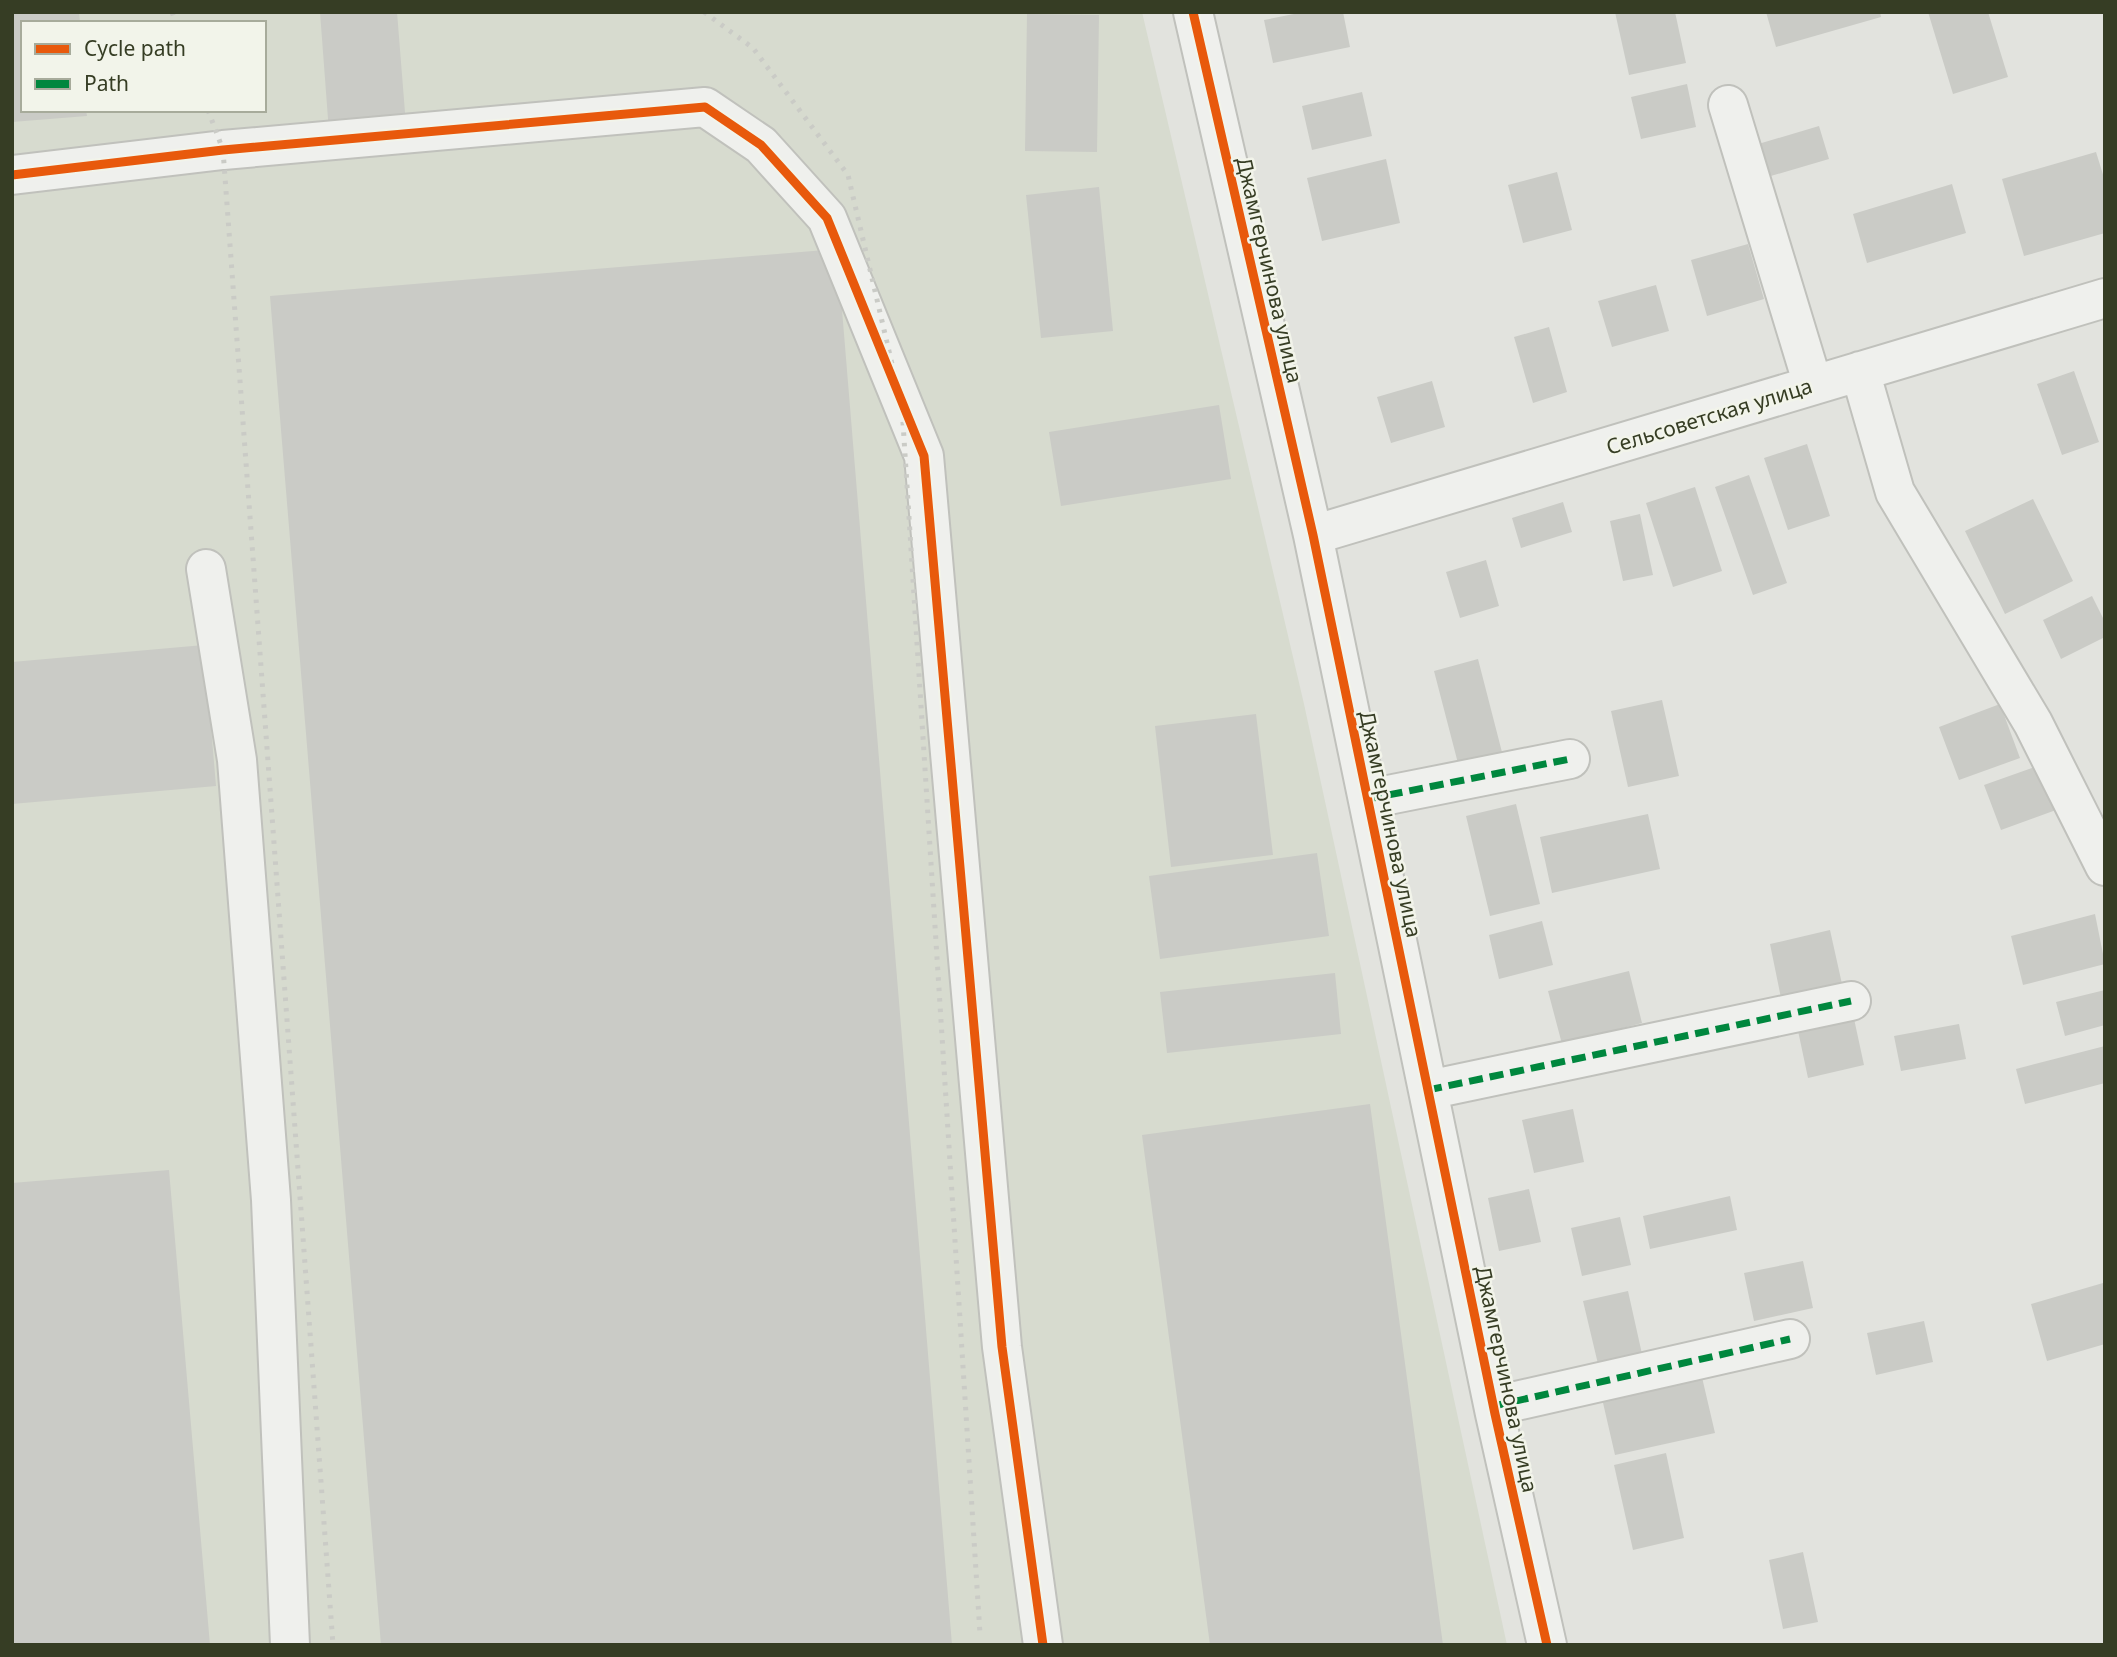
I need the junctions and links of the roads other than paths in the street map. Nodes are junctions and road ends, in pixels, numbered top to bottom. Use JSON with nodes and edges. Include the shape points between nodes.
{"nodes":[{"id":1,"x":1193,"y":12,"type":"edge"},
{"id":2,"x":1728,"y":105,"type":"dead end"},
{"id":3,"x":12,"y":176,"type":"edge"},
{"id":4,"x":2105,"y":298,"type":"edge"},
{"id":5,"x":1860,"y":371,"type":"junction"},
{"id":6,"x":1813,"y":385,"type":"junction"},
{"id":7,"x":1313,"y":535,"type":"junction"},
{"id":8,"x":206,"y":569,"type":"dead end"},
{"id":9,"x":1570,"y":759,"type":"dead end"},
{"id":10,"x":1368,"y":799,"type":"junction"},
{"id":11,"x":2105,"y":866,"type":"edge"},
{"id":12,"x":1851,"y":1001,"type":"dead end"},
{"id":13,"x":1428,"y":1090,"type":"junction"},
{"id":14,"x":1790,"y":1339,"type":"dead end"},
{"id":15,"x":1494,"y":1406,"type":"junction"},
{"id":16,"x":290,"y":1645,"type":"edge"},
{"id":17,"x":1043,"y":1645,"type":"edge"},
{"id":18,"x":1547,"y":1645,"type":"edge"}],
"edges":[{"from":1,"to":7,"type":"street","name":"Джамгерчинова улица"},
{"from":2,"to":6,"type":"street"},
{"from":3,"to":17,"type":"street","via":[[223,150],[705,107],[761,145],[827,218],[924,456],[1002,1347]]},
{"from":4,"to":5,"type":"street","name":"Сельсоветская улица"},
{"from":5,"to":6,"type":"street","name":"Сельсоветская улица"},
{"from":5,"to":11,"type":"street","via":[[1895,492],[2033,723]]},
{"from":6,"to":7,"type":"street","name":"Сельсоветская улица"},
{"from":7,"to":10,"type":"street","name":"Джамгерчинова улица"},
{"from":8,"to":16,"type":"street","via":[[237,760],[271,1200]]},
{"from":9,"to":10,"type":"street"},
{"from":10,"to":13,"type":"street","name":"Джамгерчинова улица"},
{"from":12,"to":13,"type":"street"},
{"from":13,"to":15,"type":"street","name":"Джамгерчинова улица"},
{"from":14,"to":15,"type":"street"},
{"from":15,"to":18,"type":"street","name":"Джамгерчинова улица"}]}
